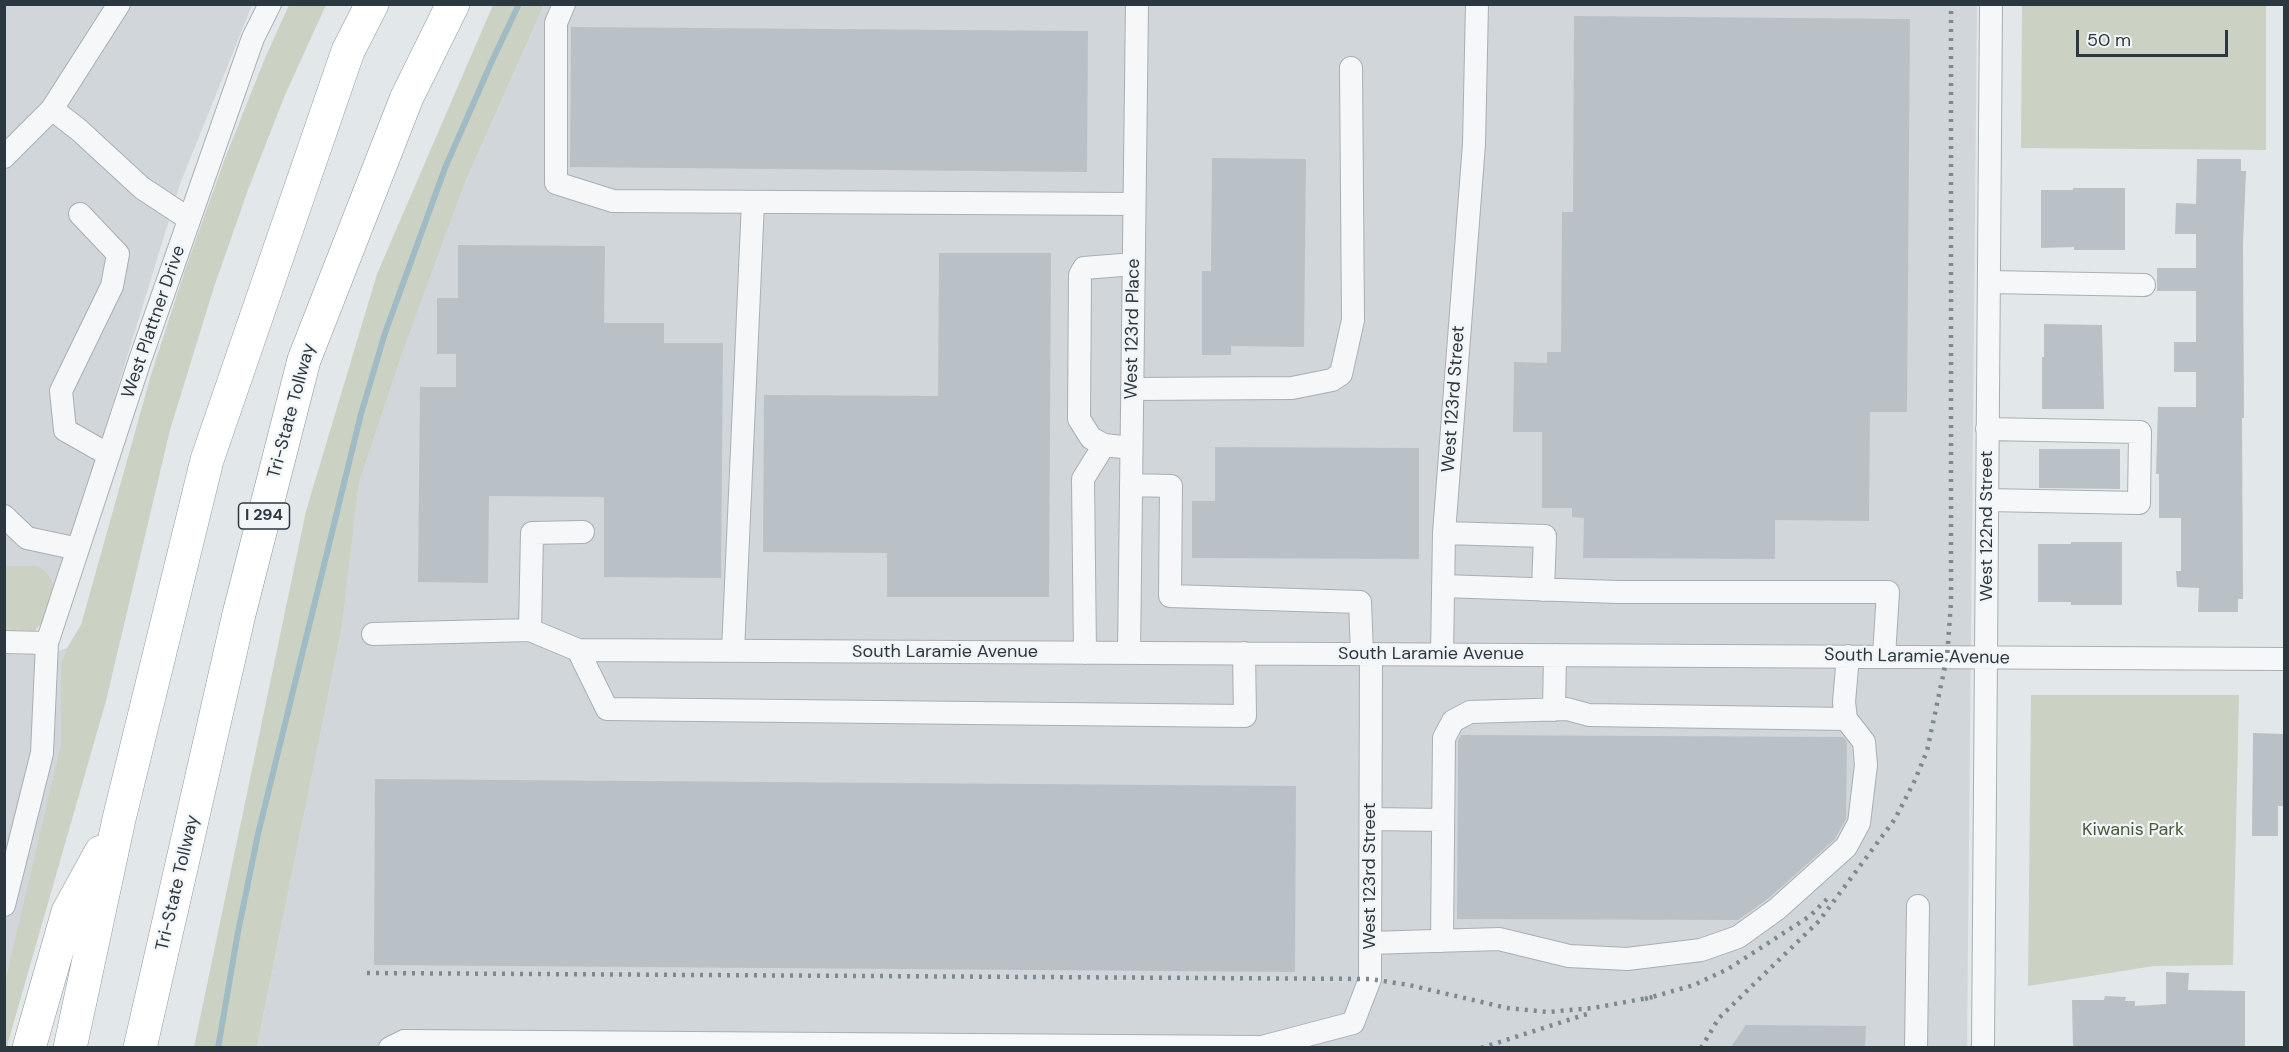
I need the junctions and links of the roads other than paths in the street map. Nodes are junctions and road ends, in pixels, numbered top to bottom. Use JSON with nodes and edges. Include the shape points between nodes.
{"nodes":[{"id":1,"x":119,"y":4,"type":"edge"},
{"id":2,"x":270,"y":4,"type":"edge"},
{"id":3,"x":372,"y":4,"type":"edge"},
{"id":4,"x":453,"y":4,"type":"edge"},
{"id":5,"x":564,"y":4,"type":"edge"},
{"id":6,"x":1137,"y":4,"type":"edge"},
{"id":7,"x":1477,"y":4,"type":"edge"},
{"id":8,"x":1990,"y":4,"type":"edge"},
{"id":9,"x":1351,"y":68,"type":"dead end"},
{"id":10,"x":51,"y":109,"type":"junction"},
{"id":11,"x":4,"y":157,"type":"edge"},
{"id":12,"x":753,"y":202,"type":"junction"},
{"id":13,"x":1134,"y":204,"type":"junction"},
{"id":14,"x":80,"y":214,"type":"dead end"},
{"id":15,"x":189,"y":219,"type":"junction"},
{"id":16,"x":1134,"y":264,"type":"junction"},
{"id":17,"x":1989,"y":282,"type":"junction"},
{"id":18,"x":2145,"y":285,"type":"dead end"},
{"id":19,"x":1132,"y":389,"type":"junction"},
{"id":20,"x":1988,"y":429,"type":"junction"},
{"id":21,"x":1104,"y":445,"type":"junction"},
{"id":22,"x":1131,"y":448,"type":"junction"},
{"id":23,"x":108,"y":455,"type":"junction"},
{"id":24,"x":1131,"y":485,"type":"junction"},
{"id":25,"x":1987,"y":500,"type":"junction"},
{"id":26,"x":4,"y":516,"type":"edge"},
{"id":27,"x":583,"y":532,"type":"dead end"},
{"id":28,"x":1444,"y":533,"type":"junction"},
{"id":29,"x":27,"y":538,"type":"junction"},
{"id":30,"x":4,"y":539,"type":"edge"},
{"id":31,"x":78,"y":549,"type":"junction"},
{"id":32,"x":1443,"y":586,"type":"junction"},
{"id":33,"x":1543,"y":590,"type":"junction"},
{"id":34,"x":530,"y":630,"type":"junction"},
{"id":35,"x":373,"y":634,"type":"dead end"},
{"id":36,"x":4,"y":642,"type":"edge"},
{"id":37,"x":47,"y":643,"type":"junction"},
{"id":38,"x":578,"y":650,"type":"junction"},
{"id":39,"x":733,"y":651,"type":"junction"},
{"id":40,"x":1085,"y":653,"type":"junction"},
{"id":41,"x":1129,"y":653,"type":"junction"},
{"id":42,"x":1244,"y":653,"type":"junction"},
{"id":43,"x":1367,"y":654,"type":"junction"},
{"id":44,"x":1443,"y":654,"type":"junction"},
{"id":45,"x":1555,"y":655,"type":"junction"},
{"id":46,"x":1848,"y":656,"type":"junction"},
{"id":47,"x":1884,"y":656,"type":"junction"},
{"id":48,"x":1986,"y":658,"type":"junction"},
{"id":49,"x":2284,"y":659,"type":"edge"},
{"id":50,"x":1554,"y":710,"type":"junction"},
{"id":51,"x":1846,"y":719,"type":"junction"},
{"id":52,"x":119,"y":819,"type":"junction"},
{"id":53,"x":1371,"y":819,"type":"junction"},
{"id":54,"x":1443,"y":820,"type":"junction"},
{"id":55,"x":190,"y":832,"type":"junction"},
{"id":56,"x":4,"y":905,"type":"edge"},
{"id":57,"x":1918,"y":906,"type":"dead end"},
{"id":58,"x":1442,"y":940,"type":"junction"},
{"id":59,"x":1370,"y":943,"type":"junction"},
{"id":60,"x":475,"y":1045,"type":"edge"},
{"id":61,"x":1046,"y":1046,"type":"edge"},
{"id":62,"x":29,"y":1047,"type":"edge"},
{"id":63,"x":70,"y":1047,"type":"edge"},
{"id":64,"x":140,"y":1047,"type":"edge"},
{"id":65,"x":154,"y":1047,"type":"edge"},
{"id":66,"x":390,"y":1047,"type":"edge"},
{"id":67,"x":1185,"y":1047,"type":"edge"},
{"id":68,"x":1262,"y":1047,"type":"edge"},
{"id":69,"x":1916,"y":1047,"type":"edge"},
{"id":70,"x":1983,"y":1047,"type":"edge"}],
"edges":[{"from":1,"to":10,"type":"street"},
{"from":2,"to":15,"type":"street","name":"West Plattner Drive","via":[[253,38]]},
{"from":3,"to":52,"type":"highway","via":[[348,51],[207,460]]},
{"from":4,"to":55,"type":"highway","name":"Tri-State Tollway","number":"I 294","via":[[406,97],[304,360]]},
{"from":5,"to":12,"type":"street","via":[[556,23],[556,183],[613,201]]},
{"from":6,"to":13,"type":"street","name":"West 123rd Place"},
{"from":7,"to":28,"type":"street","name":"West 123rd Street","via":[[1474,144]]},
{"from":8,"to":17,"type":"street","name":"West 122nd Street"},
{"from":9,"to":19,"type":"street","via":[[1353,320],[1341,374],[1332,380],[1292,388]]},
{"from":10,"to":11,"type":"street"},
{"from":10,"to":15,"type":"street","via":[[142,188]]},
{"from":12,"to":13,"type":"street"},
{"from":12,"to":39,"type":"street"},
{"from":13,"to":16,"type":"street","name":"West 123rd Place"},
{"from":14,"to":23,"type":"street","via":[[118,254],[112,286],[62,391],[65,430]]},
{"from":15,"to":23,"type":"street","name":"West Plattner Drive"},
{"from":16,"to":19,"type":"street","name":"West 123rd Place"},
{"from":16,"to":21,"type":"street","via":[[1084,268],[1080,275],[1079,419],[1091,438]]},
{"from":17,"to":18,"type":"street"},
{"from":17,"to":20,"type":"street","name":"West 122nd Street"},
{"from":19,"to":22,"type":"street","name":"West 123rd Place"},
{"from":20,"to":25,"type":"street","name":"West 122nd Street"},
{"from":20,"to":25,"type":"street","via":[[2140,432],[2139,504]]},
{"from":21,"to":22,"type":"street"},
{"from":21,"to":40,"type":"street","via":[[1083,479]]},
{"from":22,"to":24,"type":"street","name":"West 123rd Place"},
{"from":23,"to":31,"type":"street","name":"West Plattner Drive"},
{"from":24,"to":41,"type":"street","name":"West 123rd Place"},
{"from":24,"to":43,"type":"street","name":"West 123rd Street","via":[[1171,486],[1170,596],[1360,602]]},
{"from":25,"to":48,"type":"street","name":"West 122nd Street"},
{"from":26,"to":29,"type":"street"},
{"from":27,"to":34,"type":"street","via":[[532,533]]},
{"from":28,"to":32,"type":"street","name":"West 123rd Street"},
{"from":28,"to":33,"type":"street","via":[[1545,536]]},
{"from":29,"to":30,"type":"street"},
{"from":29,"to":31,"type":"street"},
{"from":31,"to":37,"type":"street","name":"West Plattner Drive"},
{"from":32,"to":33,"type":"street"},
{"from":32,"to":44,"type":"street","name":"West 123rd Street"},
{"from":33,"to":47,"type":"street","via":[[1888,592]]},
{"from":34,"to":35,"type":"street"},
{"from":34,"to":38,"type":"street"},
{"from":36,"to":37,"type":"street"},
{"from":37,"to":56,"type":"street","name":"West Plattner Drive","via":[[42,753]]},
{"from":38,"to":39,"type":"street","name":"South Laramie Avenue"},
{"from":38,"to":42,"type":"street","via":[[607,709],[1245,716]]},
{"from":39,"to":40,"type":"street","name":"South Laramie Avenue"},
{"from":40,"to":41,"type":"street","name":"South Laramie Avenue"},
{"from":41,"to":42,"type":"street","name":"South Laramie Avenue"},
{"from":42,"to":43,"type":"street","name":"South Laramie Avenue"},
{"from":43,"to":44,"type":"street","name":"South Laramie Avenue"},
{"from":43,"to":53,"type":"street","name":"West 123rd Street"},
{"from":44,"to":45,"type":"street","name":"South Laramie Avenue"},
{"from":45,"to":46,"type":"street","name":"South Laramie Avenue"},
{"from":45,"to":50,"type":"street"},
{"from":46,"to":47,"type":"street","name":"South Laramie Avenue"},
{"from":46,"to":51,"type":"street"},
{"from":47,"to":48,"type":"street","name":"South Laramie Avenue"},
{"from":48,"to":49,"type":"street","name":"South Laramie Avenue"},
{"from":48,"to":70,"type":"street","name":"West 122nd Street"},
{"from":50,"to":51,"type":"street","via":[[1589,715]]},
{"from":50,"to":54,"type":"street","via":[[1470,712],[1453,721],[1444,738]]},
{"from":51,"to":58,"type":"street","via":[[1864,742],[1866,765],[1859,823],[1846,847],[1777,909],[1738,936],[1701,950],[1628,958],[1569,956],[1499,939]]},
{"from":52,"to":62,"type":"highway","via":[[68,912]]},
{"from":52,"to":63,"type":"highway"},
{"from":53,"to":54,"type":"street"},
{"from":53,"to":59,"type":"street","name":"West 123rd Street"},
{"from":54,"to":58,"type":"street"},
{"from":55,"to":64,"type":"highway","name":"Tri-State Tollway","number":"I 294"},
{"from":55,"to":65,"type":"highway"},
{"from":57,"to":69,"type":"street"},
{"from":58,"to":59,"type":"street"},
{"from":59,"to":68,"type":"street","name":"West 123rd Street","via":[[1370,979],[1353,1023]]},
{"from":60,"to":61,"type":"street"},
{"from":60,"to":66,"type":"street","via":[[404,1041]]},
{"from":61,"to":67,"type":"street"},
{"from":67,"to":68,"type":"street"}]}
